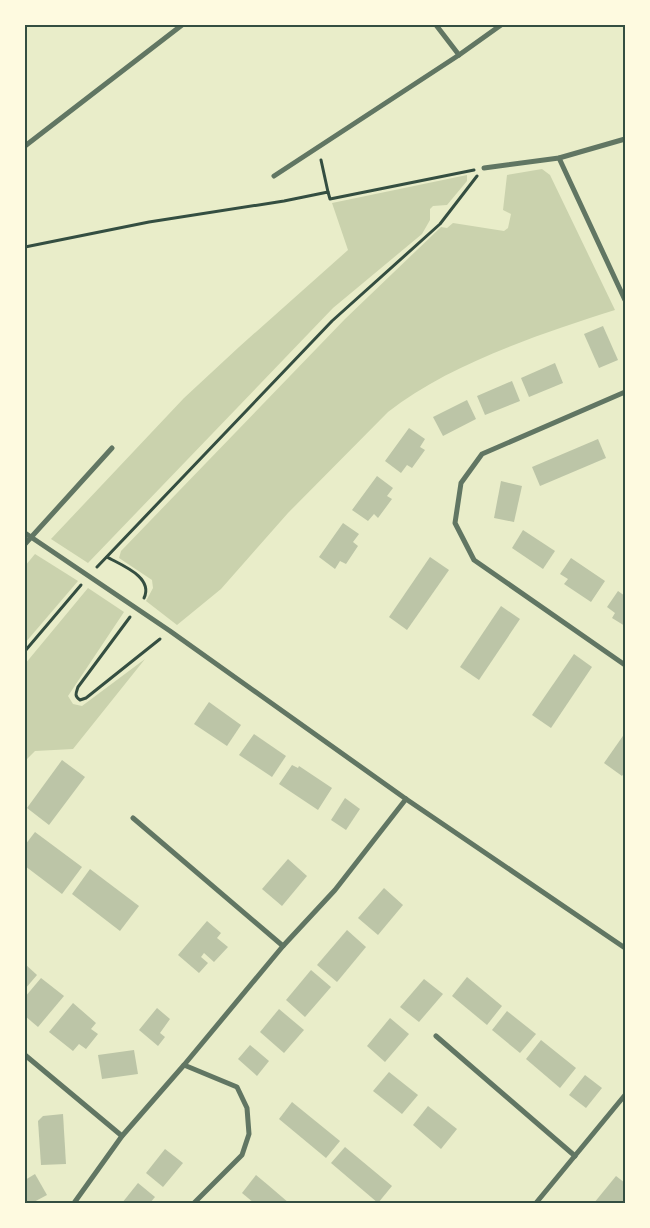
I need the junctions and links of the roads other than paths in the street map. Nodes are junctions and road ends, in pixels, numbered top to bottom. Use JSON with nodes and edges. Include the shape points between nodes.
{"nodes":[{"id":1,"x":182,"y":25,"type":"edge"},
{"id":2,"x":436,"y":25,"type":"edge"},
{"id":3,"x":501,"y":25,"type":"edge"},
{"id":4,"x":459,"y":55,"type":"junction"},
{"id":5,"x":625,"y":139,"type":"edge"},
{"id":6,"x":25,"y":146,"type":"edge"},
{"id":7,"x":559,"y":158,"type":"junction"},
{"id":8,"x":484,"y":168,"type":"road end"},
{"id":9,"x":274,"y":176,"type":"dead end"},
{"id":10,"x":625,"y":300,"type":"edge"},
{"id":11,"x":625,"y":392,"type":"edge"},
{"id":12,"x":112,"y":448,"type":"dead end"},
{"id":13,"x":25,"y":533,"type":"edge"},
{"id":14,"x":31,"y":538,"type":"junction"},
{"id":15,"x":25,"y":544,"type":"edge"},
{"id":16,"x":625,"y":665,"type":"edge"},
{"id":17,"x":406,"y":798,"type":"junction"},
{"id":18,"x":133,"y":818,"type":"dead end"},
{"id":19,"x":283,"y":946,"type":"junction"},
{"id":20,"x":625,"y":948,"type":"edge"},
{"id":21,"x":436,"y":1036,"type":"dead end"},
{"id":22,"x":25,"y":1055,"type":"edge"},
{"id":23,"x":184,"y":1065,"type":"junction"},
{"id":24,"x":625,"y":1095,"type":"edge"},
{"id":25,"x":122,"y":1136,"type":"junction"},
{"id":26,"x":574,"y":1156,"type":"junction"},
{"id":27,"x":74,"y":1203,"type":"edge"},
{"id":28,"x":194,"y":1203,"type":"edge"},
{"id":29,"x":536,"y":1203,"type":"edge"}],
"edges":[{"from":1,"to":6,"type":"street"},
{"from":2,"to":4,"type":"street"},
{"from":3,"to":4,"type":"street"},
{"from":4,"to":9,"type":"street"},
{"from":5,"to":7,"type":"street"},
{"from":7,"to":8,"type":"street"},
{"from":7,"to":10,"type":"street"},
{"from":11,"to":16,"type":"street","via":[[482,454],[461,483],[455,523],[474,560]]},
{"from":12,"to":14,"type":"street"},
{"from":13,"to":14,"type":"street"},
{"from":14,"to":15,"type":"street"},
{"from":14,"to":17,"type":"street","via":[[162,625]]},
{"from":17,"to":19,"type":"street","via":[[336,890]]},
{"from":17,"to":20,"type":"street"},
{"from":18,"to":19,"type":"street"},
{"from":19,"to":23,"type":"street"},
{"from":21,"to":26,"type":"street"},
{"from":22,"to":25,"type":"street"},
{"from":23,"to":25,"type":"street"},
{"from":23,"to":28,"type":"street","via":[[237,1087],[247,1108],[249,1134],[242,1155]]},
{"from":24,"to":26,"type":"street"},
{"from":25,"to":27,"type":"street"},
{"from":26,"to":29,"type":"street"}]}
